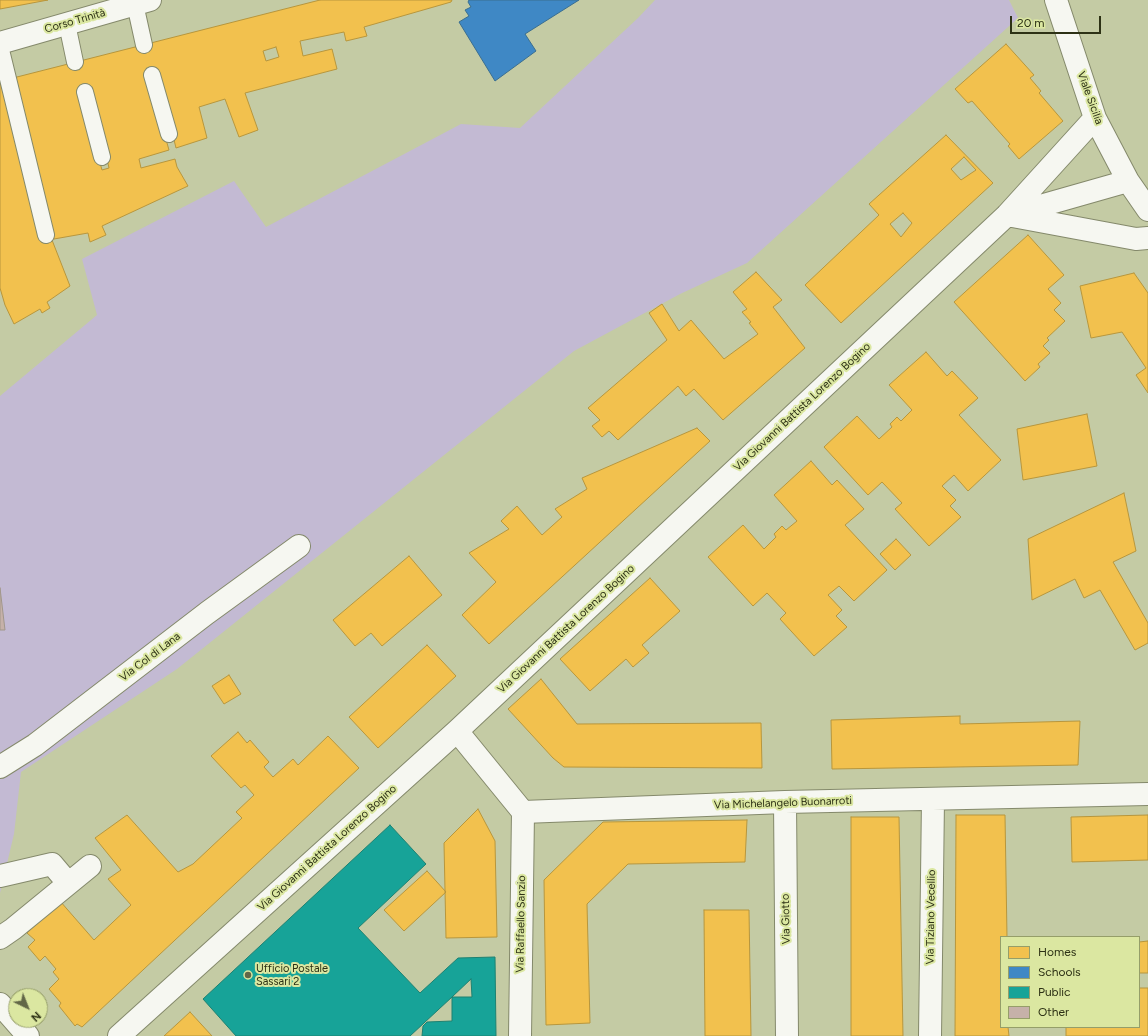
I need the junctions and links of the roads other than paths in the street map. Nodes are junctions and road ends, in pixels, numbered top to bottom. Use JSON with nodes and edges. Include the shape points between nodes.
{"nodes":[{"id":1,"x":1056,"y":0,"type":"edge"},
{"id":2,"x":143,"y":2,"type":"edge"},
{"id":3,"x":67,"y":24,"type":"junction"},
{"id":4,"x":0,"y":44,"type":"edge"},
{"id":5,"x":144,"y":45,"type":"dead end"},
{"id":6,"x":75,"y":62,"type":"dead end"},
{"id":7,"x":152,"y":75,"type":"dead end"},
{"id":8,"x":85,"y":92,"type":"dead end"},
{"id":9,"x":1095,"y":118,"type":"junction"},
{"id":10,"x":168,"y":134,"type":"dead end"},
{"id":11,"x":102,"y":157,"type":"dead end"},
{"id":12,"x":1128,"y":181,"type":"junction"},
{"id":13,"x":1148,"y":210,"type":"edge"},
{"id":14,"x":1008,"y":215,"type":"junction"},
{"id":15,"x":46,"y":235,"type":"dead end"},
{"id":16,"x":1148,"y":238,"type":"edge"},
{"id":17,"x":299,"y":546,"type":"dead end"},
{"id":18,"x":457,"y":732,"type":"junction"},
{"id":19,"x":0,"y":767,"type":"edge"},
{"id":20,"x":1148,"y":794,"type":"edge"},
{"id":21,"x":933,"y":799,"type":"junction"},
{"id":22,"x":785,"y":802,"type":"junction"},
{"id":23,"x":523,"y":812,"type":"junction"},
{"id":24,"x":90,"y":866,"type":"dead end"},
{"id":25,"x":0,"y":876,"type":"edge"},
{"id":26,"x":68,"y":883,"type":"junction"},
{"id":27,"x":0,"y":938,"type":"edge"},
{"id":28,"x":0,"y":1004,"type":"edge"},
{"id":29,"x":27,"y":1034,"type":"edge"},
{"id":30,"x":118,"y":1036,"type":"edge"},
{"id":31,"x":520,"y":1036,"type":"edge"},
{"id":32,"x":787,"y":1036,"type":"edge"},
{"id":33,"x":930,"y":1036,"type":"edge"}],
"edges":[{"from":1,"to":9,"type":"street","name":"Viale Sicilia"},
{"from":2,"to":3,"type":"street","name":"Corso Trinità"},
{"from":2,"to":5,"type":"lane"},
{"from":3,"to":4,"type":"street","name":"Corso Trinità"},
{"from":3,"to":6,"type":"lane"},
{"from":4,"to":15,"type":"lane"},
{"from":7,"to":10,"type":"lane"},
{"from":8,"to":11,"type":"lane"},
{"from":9,"to":12,"type":"street","name":"Viale Sicilia"},
{"from":9,"to":14,"type":"street","name":"Via Giovanni Battista Lorenzo Bogino"},
{"from":12,"to":13,"type":"street","name":"Viale Sicilia"},
{"from":12,"to":14,"type":"street","name":"Via Giovanni Battista Lorenzo Bogino"},
{"from":14,"to":16,"type":"street","via":[[1136,239]]},
{"from":14,"to":18,"type":"street","name":"Via Giovanni Battista Lorenzo Bogino"},
{"from":17,"to":19,"type":"street","name":"Via Col di Lana","via":[[35,745]]},
{"from":18,"to":23,"type":"street"},
{"from":18,"to":30,"type":"street","name":"Via Giovanni Battista Lorenzo Bogino"},
{"from":20,"to":21,"type":"street","name":"Via Michelangelo Buonarroti"},
{"from":21,"to":22,"type":"street","name":"Via Michelangelo Buonarroti"},
{"from":21,"to":33,"type":"street","name":"Via Tiziano Vecellio"},
{"from":22,"to":23,"type":"street","name":"Via Michelangelo Buonarroti"},
{"from":22,"to":32,"type":"street","name":"Via Giotto"},
{"from":23,"to":31,"type":"street","name":"Via Raffaello Sanzio"},
{"from":24,"to":26,"type":"street"},
{"from":25,"to":26,"type":"street","via":[[52,864]]},
{"from":26,"to":27,"type":"street"},
{"from":28,"to":29,"type":"street"}]}
